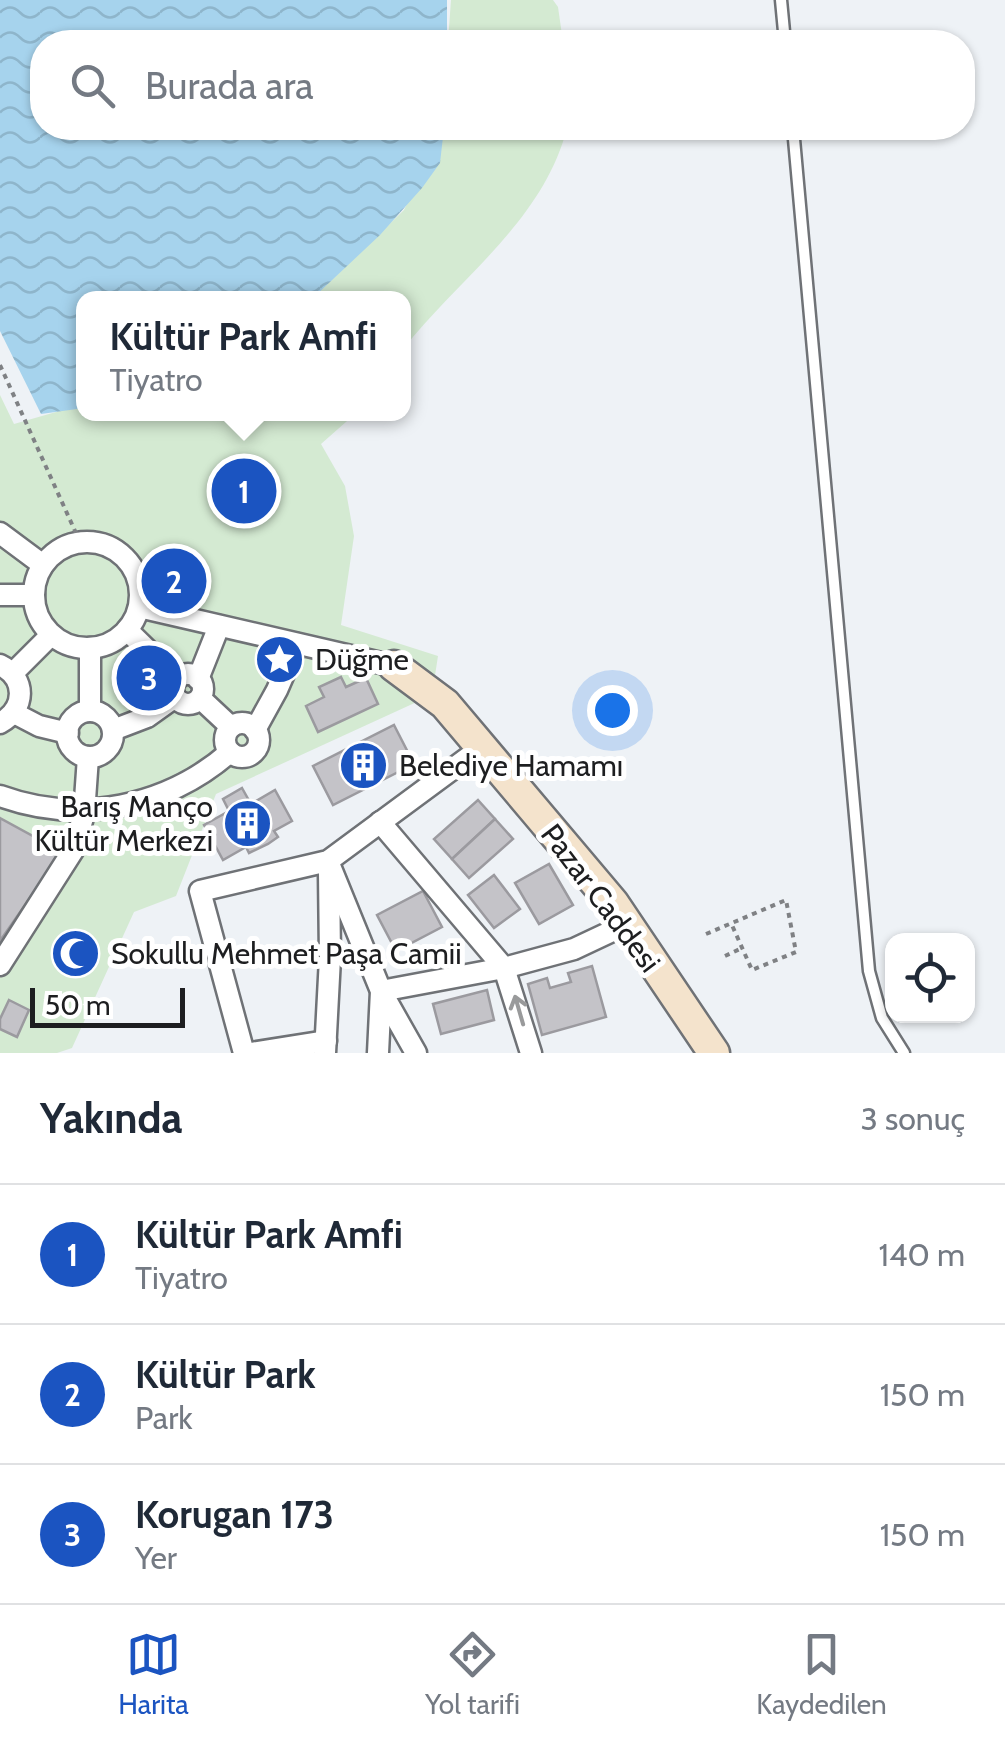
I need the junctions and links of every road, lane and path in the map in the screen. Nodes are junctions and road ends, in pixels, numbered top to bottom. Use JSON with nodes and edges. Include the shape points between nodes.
{"nodes":[{"id":1,"x":782,"y":0,"type":"edge"},
{"id":2,"x":784,"y":30,"type":"edge"},
{"id":3,"x":794,"y":140,"type":"edge"},
{"id":4,"x":0,"y":365,"type":"edge"},
{"id":5,"x":0,"y":532,"type":"edge"},
{"id":6,"x":80,"y":542,"type":"junction"},
{"id":7,"x":43,"y":565,"type":"junction"},
{"id":8,"x":0,"y":595,"type":"edge"},
{"id":9,"x":34,"y":595,"type":"junction"},
{"id":10,"x":139,"y":607,"type":"junction"},
{"id":11,"x":219,"y":626,"type":"junction"},
{"id":12,"x":128,"y":630,"type":"junction"},
{"id":13,"x":51,"y":635,"type":"junction"},
{"id":14,"x":297,"y":644,"type":"junction"},
{"id":15,"x":90,"y":648,"type":"junction"},
{"id":16,"x":394,"y":666,"type":"joint"},
{"id":17,"x":6,"y":669,"type":"edge"},
{"id":18,"x":188,"y":688,"type":"junction"},
{"id":19,"x":90,"y":711,"type":"junction"},
{"id":20,"x":7,"y":718,"type":"edge"},
{"id":21,"x":231,"y":727,"type":"junction"},
{"id":22,"x":113,"y":730,"type":"junction"},
{"id":23,"x":255,"y":730,"type":"junction"},
{"id":24,"x":68,"y":733,"type":"junction"},
{"id":25,"x":481,"y":748,"type":"junction"},
{"id":26,"x":230,"y":752,"type":"junction"},
{"id":27,"x":88,"y":757,"type":"junction"},
{"id":28,"x":0,"y":796,"type":"edge"},
{"id":29,"x":84,"y":810,"type":"junction"},
{"id":30,"x":380,"y":822,"type":"junction"},
{"id":31,"x":328,"y":861,"type":"junction"},
{"id":32,"x":731,"y":923,"type":"junction"},
{"id":33,"x":625,"y":925,"type":"junction"},
{"id":34,"x":706,"y":934,"type":"dead end"},
{"id":35,"x":742,"y":948,"type":"junction"},
{"id":36,"x":725,"y":956,"type":"dead end"},
{"id":37,"x":0,"y":965,"type":"edge"},
{"id":38,"x":504,"y":968,"type":"junction"},
{"id":39,"x":381,"y":991,"type":"junction"},
{"id":40,"x":325,"y":1047,"type":"edge"},
{"id":41,"x":248,"y":1053,"type":"edge"},
{"id":42,"x":378,"y":1053,"type":"edge"},
{"id":43,"x":416,"y":1053,"type":"edge"},
{"id":44,"x":531,"y":1053,"type":"edge"},
{"id":45,"x":714,"y":1053,"type":"edge"},
{"id":46,"x":904,"y":1053,"type":"edge"}],
"edges":[{"from":1,"to":2,"type":"lane"},
{"from":3,"to":46,"type":"lane","via":[[869,972],[882,1018]]},
{"from":4,"to":6,"type":"path"},
{"from":5,"to":7,"type":"street"},
{"from":6,"to":7,"type":"street"},
{"from":6,"to":10,"type":"street","via":[[100,542],[129,561],[138,577]]},
{"from":7,"to":9,"type":"street"},
{"from":8,"to":9,"type":"street"},
{"from":9,"to":13,"type":"street"},
{"from":10,"to":11,"type":"street"},
{"from":10,"to":12,"type":"street"},
{"from":11,"to":14,"type":"street"},
{"from":11,"to":18,"type":"street"},
{"from":12,"to":15,"type":"street"},
{"from":12,"to":18,"type":"street"},
{"from":13,"to":15,"type":"street"},
{"from":13,"to":17,"type":"street"},
{"from":14,"to":16,"type":"street"},
{"from":14,"to":23,"type":"street"},
{"from":15,"to":19,"type":"street"},
{"from":16,"to":25,"type":"main road","name":"Pazar Caddesi","via":[[446,704]]},
{"from":17,"to":20,"type":"street","via":[[21,691]]},
{"from":18,"to":21,"type":"street"},
{"from":18,"to":22,"type":"street","via":[[147,717]]},
{"from":19,"to":22,"type":"street","via":[[107,718]]},
{"from":19,"to":24,"type":"street","via":[[74,717]]},
{"from":20,"to":24,"type":"street"},
{"from":21,"to":23,"type":"street"},
{"from":21,"to":26,"type":"street","via":[[225,736]]},
{"from":22,"to":27,"type":"street","via":[[107,750]]},
{"from":23,"to":26,"type":"street","via":[[258,745],[251,754]]},
{"from":24,"to":27,"type":"street","via":[[74,751]]},
{"from":25,"to":30,"type":"street"},
{"from":25,"to":33,"type":"main road","name":"Pazar Caddesi","via":[[614,903]]},
{"from":26,"to":29,"type":"street","via":[[194,779],[147,800]]},
{"from":27,"to":29,"type":"street"},
{"from":28,"to":29,"type":"street"},
{"from":29,"to":37,"type":"street","via":[[74,850]]},
{"from":30,"to":31,"type":"street"},
{"from":30,"to":38,"type":"street"},
{"from":31,"to":39,"type":"street"},
{"from":31,"to":40,"type":"street"},
{"from":31,"to":41,"type":"street","via":[[200,891]]},
{"from":32,"to":34,"type":"path"},
{"from":32,"to":35,"type":"path"},
{"from":32,"to":35,"type":"path","via":[[786,900],[796,952],[752,970]]},
{"from":33,"to":38,"type":"street","via":[[574,950]]},
{"from":33,"to":45,"type":"main road","name":"Pazar Caddesi"},
{"from":35,"to":36,"type":"path"},
{"from":38,"to":39,"type":"street"},
{"from":44,"to":38,"type":"street","one_way":true},
{"from":39,"to":42,"type":"street"},
{"from":39,"to":43,"type":"street"},
{"from":40,"to":41,"type":"street"}]}
